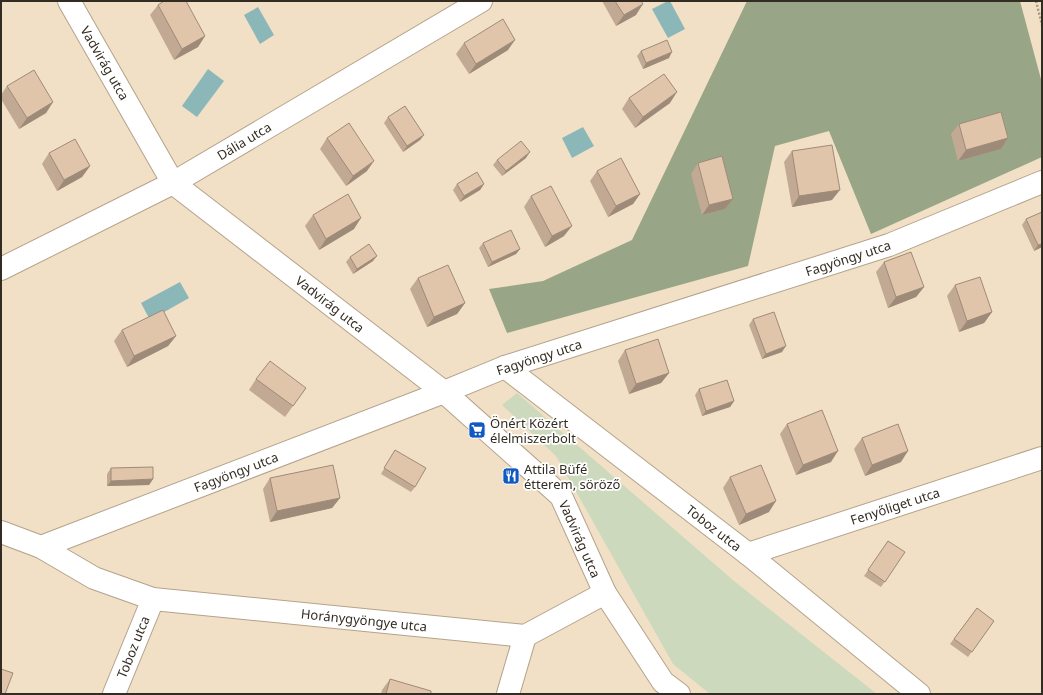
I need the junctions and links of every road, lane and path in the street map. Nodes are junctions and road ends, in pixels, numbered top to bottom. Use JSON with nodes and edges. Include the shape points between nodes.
{"nodes":[{"id":1,"x":69,"y":1,"type":"edge"},
{"id":2,"x":481,"y":1,"type":"edge"},
{"id":3,"x":1036,"y":1,"type":"edge"},
{"id":4,"x":1042,"y":25,"type":"edge"},
{"id":5,"x":1042,"y":182,"type":"edge"},
{"id":6,"x":173,"y":183,"type":"junction"},
{"id":7,"x":1,"y":269,"type":"edge"},
{"id":8,"x":505,"y":367,"type":"junction"},
{"id":9,"x":444,"y":392,"type":"junction"},
{"id":10,"x":1042,"y":458,"type":"edge"},
{"id":11,"x":1,"y":532,"type":"edge"},
{"id":12,"x":41,"y":547,"type":"junction"},
{"id":13,"x":748,"y":554,"type":"junction"},
{"id":14,"x":605,"y":593,"type":"junction"},
{"id":15,"x":153,"y":599,"type":"junction"},
{"id":16,"x":525,"y":636,"type":"junction"},
{"id":17,"x":114,"y":694,"type":"edge"},
{"id":18,"x":508,"y":694,"type":"edge"},
{"id":19,"x":679,"y":694,"type":"edge"},
{"id":20,"x":919,"y":694,"type":"edge"}],
"edges":[{"from":1,"to":6,"type":"street","name":"Vadvirág utca"},
{"from":2,"to":6,"type":"street","name":"Dália utca"},
{"from":3,"to":4,"type":"path"},
{"from":5,"to":8,"type":"street","name":"Fagyöngy utca","via":[[889,245]]},
{"from":6,"to":7,"type":"street","name":"Dália utca"},
{"from":6,"to":9,"type":"street","name":"Vadvirág utca"},
{"from":8,"to":9,"type":"street","name":"Fagyöngy utca"},
{"from":8,"to":13,"type":"street","name":"Toboz utca"},
{"from":9,"to":12,"type":"street","name":"Fagyöngy utca"},
{"from":9,"to":14,"type":"street","name":"Vadvirág utca","via":[[561,496]]},
{"from":10,"to":13,"type":"street","name":"Fenyőliget utca"},
{"from":11,"to":12,"type":"street","name":"Horánygyöngye utca"},
{"from":12,"to":15,"type":"street","name":"Horánygyöngye utca","via":[[94,578]]},
{"from":13,"to":20,"type":"street","name":"Toboz utca"},
{"from":14,"to":16,"type":"street"},
{"from":14,"to":19,"type":"street","via":[[663,682]]},
{"from":15,"to":16,"type":"street","name":"Horánygyöngye utca"},
{"from":15,"to":17,"type":"street","name":"Toboz utca"},
{"from":16,"to":18,"type":"street"}]}
